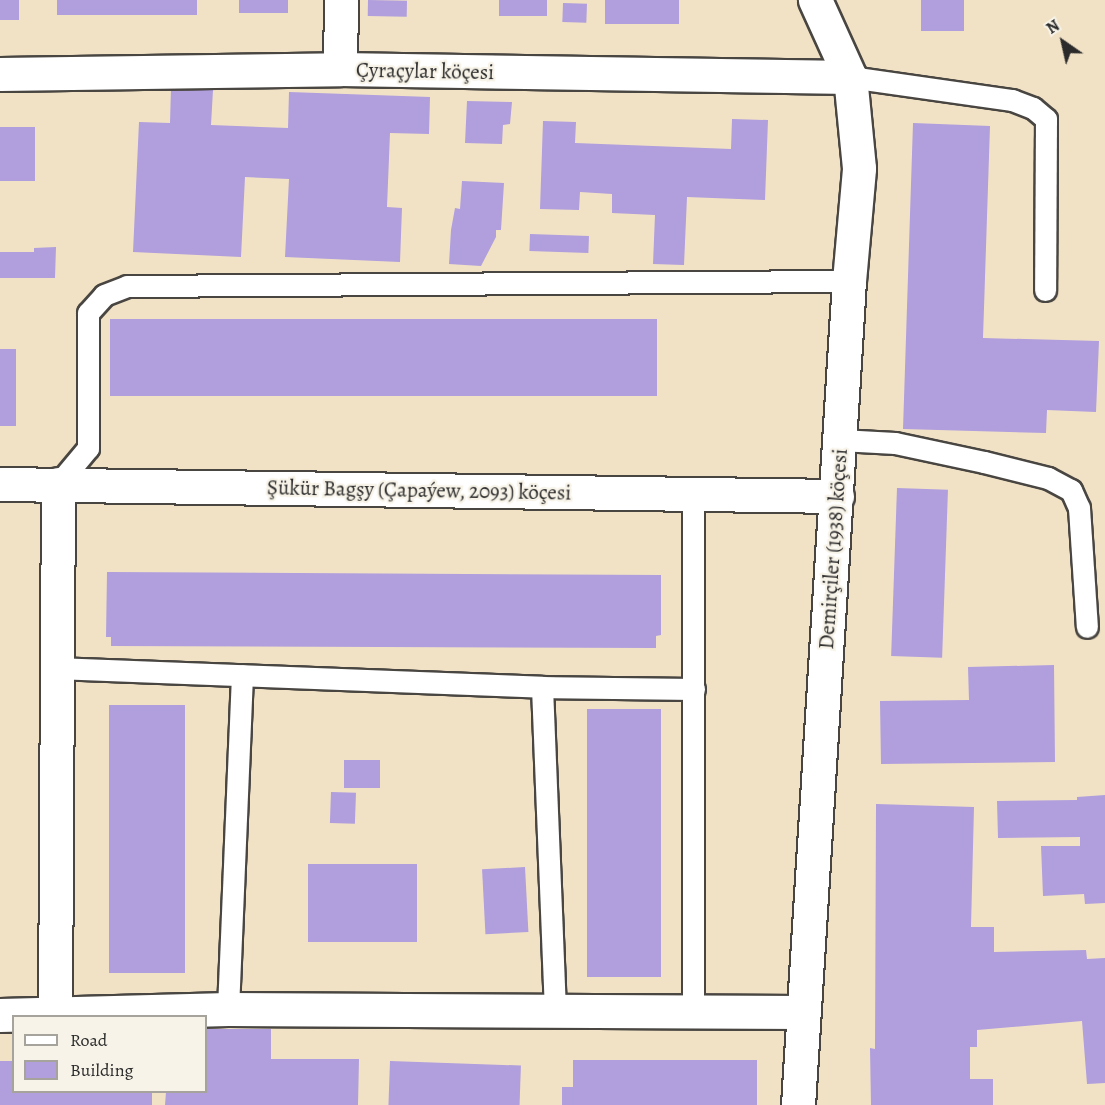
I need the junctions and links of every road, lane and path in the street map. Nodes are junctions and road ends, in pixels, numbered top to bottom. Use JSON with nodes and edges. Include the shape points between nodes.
{"nodes":[{"id":1,"x":341,"y":0,"type":"edge"},
{"id":2,"x":815,"y":0,"type":"edge"},
{"id":3,"x":340,"y":69,"type":"junction"},
{"id":4,"x":0,"y":74,"type":"edge"},
{"id":5,"x":850,"y":77,"type":"junction"},
{"id":6,"x":849,"y":281,"type":"junction"},
{"id":7,"x":1045,"y":290,"type":"dead end"},
{"id":8,"x":840,"y":440,"type":"junction"},
{"id":9,"x":0,"y":484,"type":"edge"},
{"id":10,"x":58,"y":484,"type":"junction"},
{"id":11,"x":693,"y":495,"type":"junction"},
{"id":12,"x":837,"y":496,"type":"junction"},
{"id":13,"x":1087,"y":627,"type":"dead end"},
{"id":14,"x":55,"y":668,"type":"junction"},
{"id":15,"x":242,"y":675,"type":"junction"},
{"id":16,"x":542,"y":687,"type":"junction"},
{"id":17,"x":694,"y":688,"type":"junction"},
{"id":18,"x":228,"y":1009,"type":"junction"},
{"id":19,"x":555,"y":1011,"type":"junction"},
{"id":20,"x":693,"y":1011,"type":"junction"},
{"id":21,"x":802,"y":1012,"type":"junction"},
{"id":22,"x":55,"y":1015,"type":"edge"},
{"id":23,"x":80,"y":1015,"type":"edge"},
{"id":24,"x":798,"y":1105,"type":"edge"}],
"edges":[{"from":1,"to":3,"type":"street"},
{"from":2,"to":5,"type":"street","name":"Demirçiler (1938) köçesi"},
{"from":3,"to":4,"type":"street","name":"Çyraçylar köçesi"},
{"from":3,"to":5,"type":"street","name":"Çyraçylar köçesi"},
{"from":5,"to":6,"type":"street","name":"Demirçiler (1938) köçesi","via":[[859,168]]},
{"from":5,"to":7,"type":"lane","via":[[1012,100],[1033,108],[1046,119]]},
{"from":6,"to":8,"type":"street","name":"Demirçiler (1938) köçesi"},
{"from":6,"to":10,"type":"lane","via":[[127,286],[104,295],[88,313],[88,448]]},
{"from":8,"to":12,"type":"street","name":"Demirçiler (1938) köçesi"},
{"from":8,"to":13,"type":"lane","via":[[895,443],[984,462],[1048,478],[1071,490],[1079,508]]},
{"from":9,"to":10,"type":"street","name":"Şükür Bagşy (Çapaýew, 2093) köçesi"},
{"from":10,"to":11,"type":"street","name":"Şükür Bagşy (Çapaýew, 2093) köçesi"},
{"from":10,"to":14,"type":"street"},
{"from":11,"to":12,"type":"street","name":"Şükür Bagşy (Çapaýew, 2093) köçesi"},
{"from":11,"to":17,"type":"lane"},
{"from":12,"to":21,"type":"street","name":"Demirçiler (1938) köçesi"},
{"from":14,"to":15,"type":"lane"},
{"from":14,"to":22,"type":"street"},
{"from":15,"to":16,"type":"lane"},
{"from":15,"to":18,"type":"lane"},
{"from":16,"to":17,"type":"lane"},
{"from":16,"to":19,"type":"lane"},
{"from":17,"to":20,"type":"lane"},
{"from":18,"to":19,"type":"street"},
{"from":18,"to":23,"type":"street"},
{"from":19,"to":20,"type":"street"},
{"from":20,"to":21,"type":"street"},
{"from":21,"to":24,"type":"street","name":"Demirçiler (1938) köçesi"}]}
